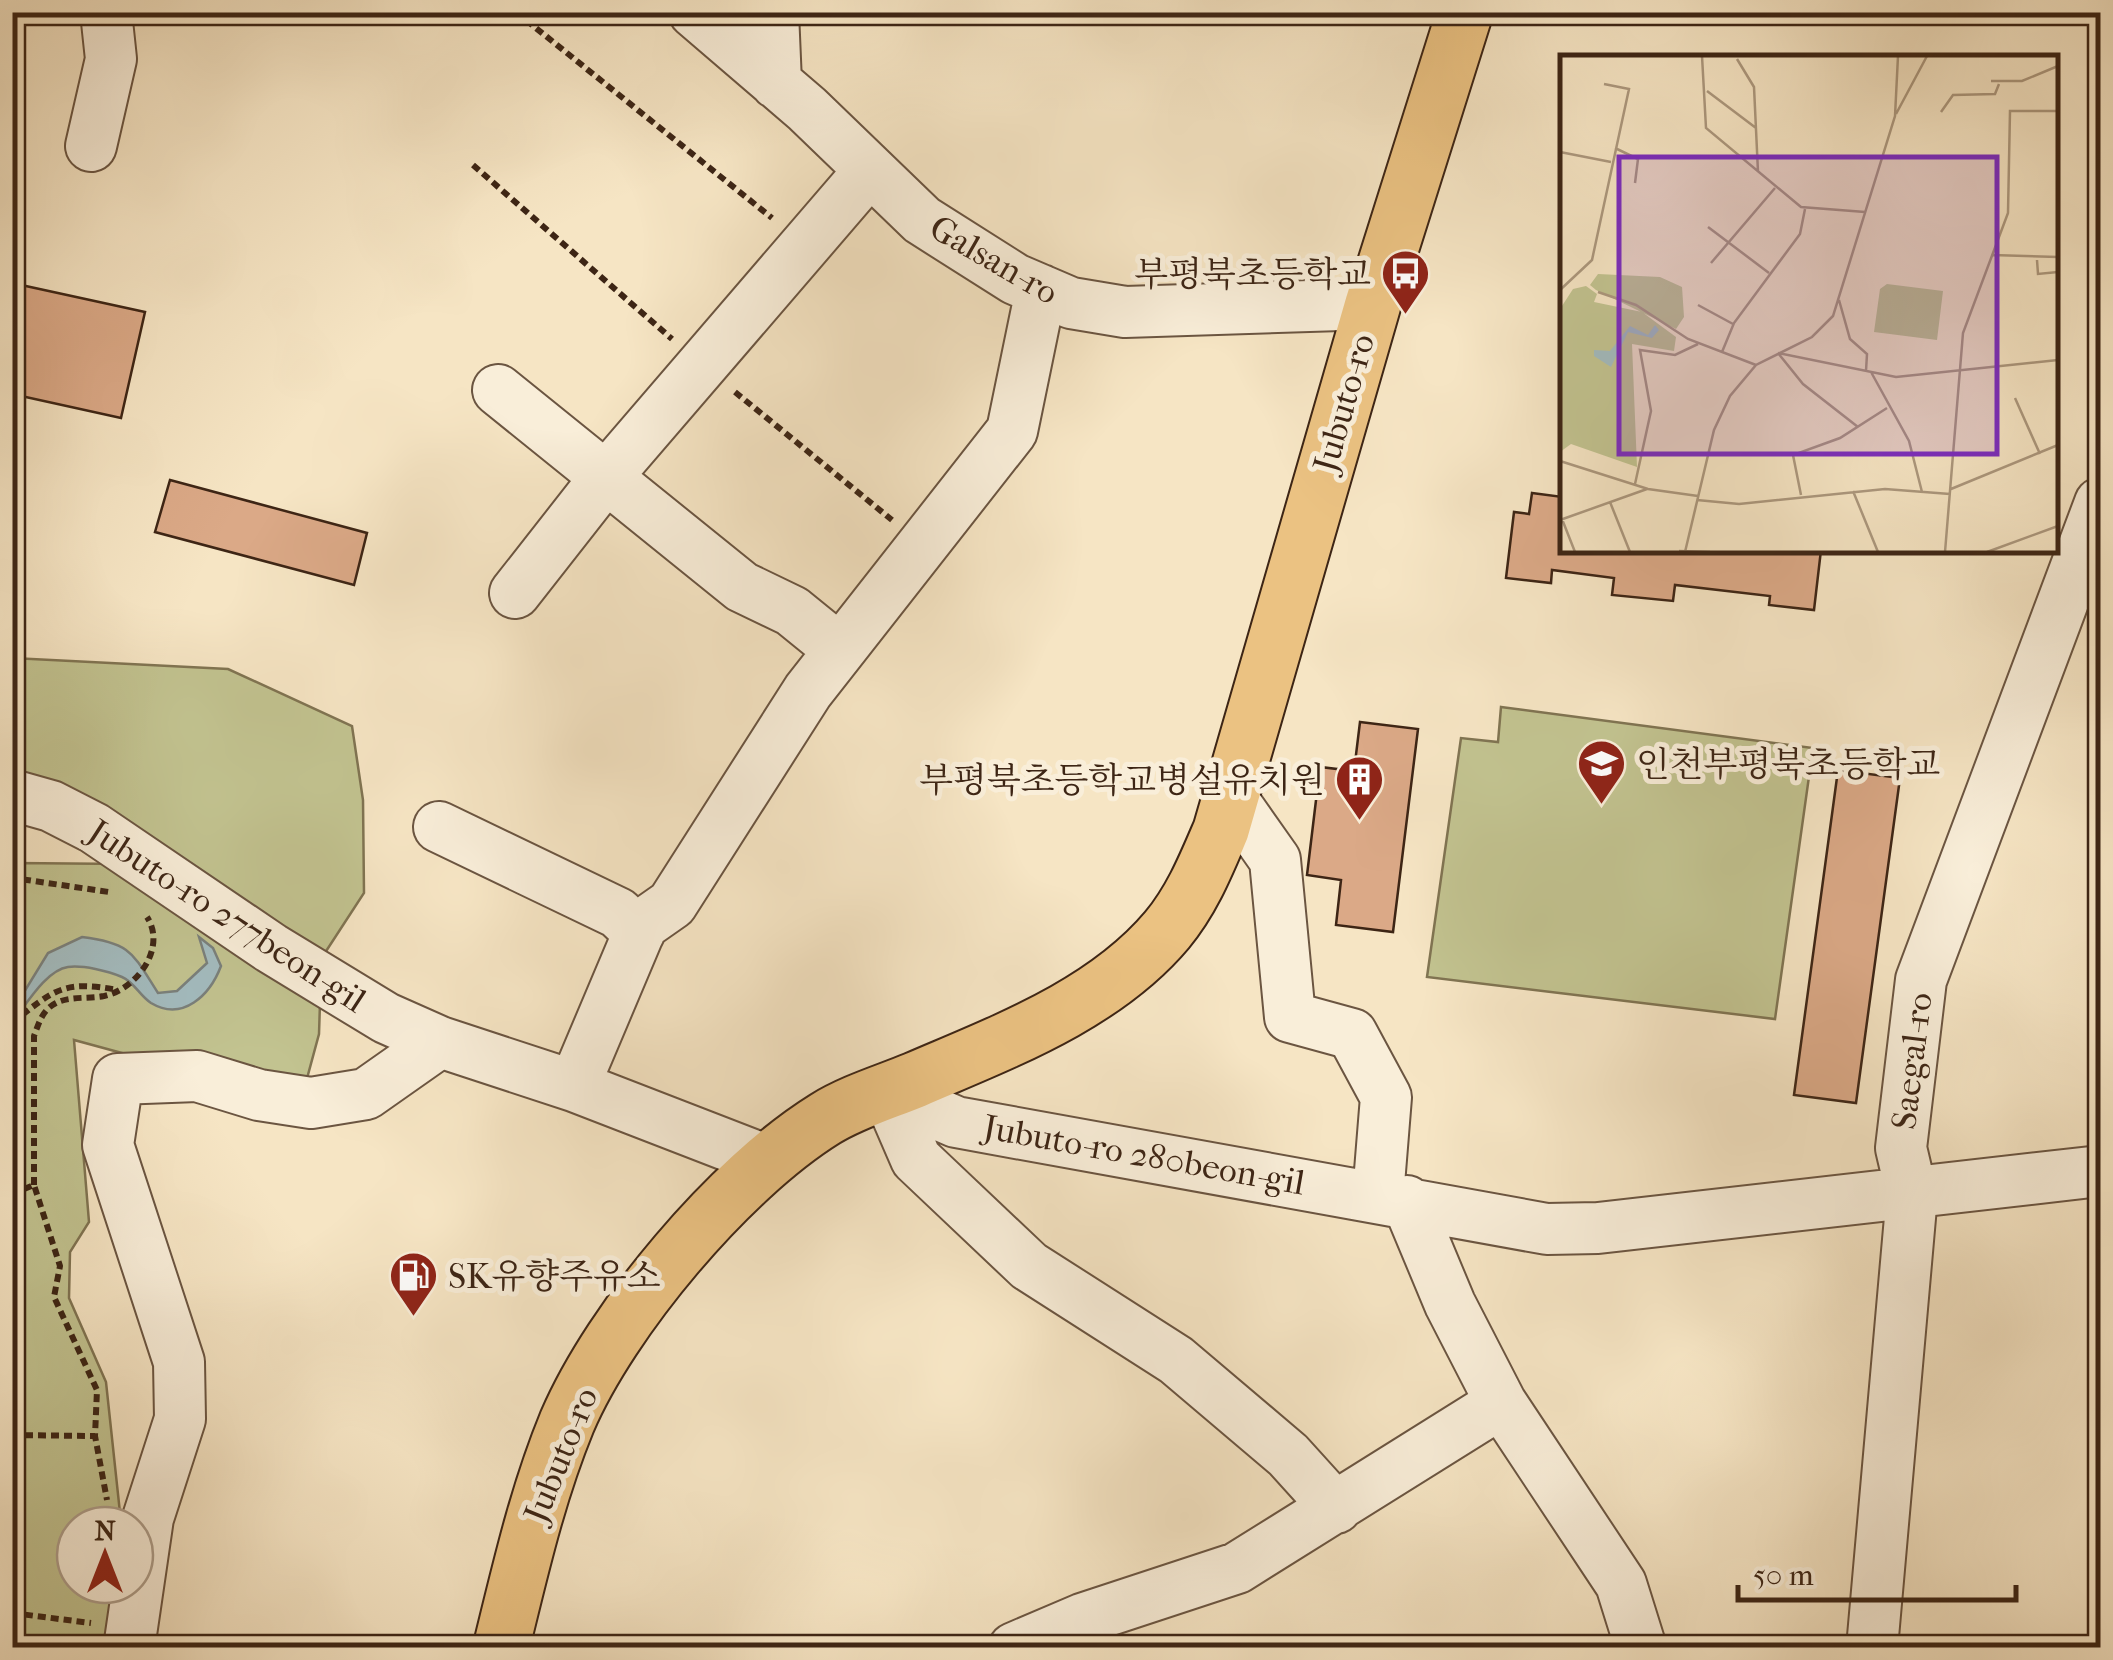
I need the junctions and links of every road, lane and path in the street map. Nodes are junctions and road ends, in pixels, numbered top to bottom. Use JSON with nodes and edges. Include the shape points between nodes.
{"nodes":[{"id":1,"x":106,"y":12,"type":"edge"},
{"id":2,"x":516,"y":12,"type":"edge"},
{"id":3,"x":694,"y":12,"type":"edge"},
{"id":4,"x":772,"y":12,"type":"edge"},
{"id":5,"x":1465,"y":12,"type":"edge"},
{"id":6,"x":776,"y":83,"type":"junction"},
{"id":7,"x":91,"y":146,"type":"dead end"},
{"id":8,"x":473,"y":166,"type":"dead end"},
{"id":9,"x":870,"y":170,"type":"junction"},
{"id":10,"x":806,"y":246,"type":"junction"},
{"id":11,"x":1041,"y":290,"type":"junction"},
{"id":12,"x":1373,"y":304,"type":"junction"},
{"id":13,"x":703,"y":366,"type":"junction"},
{"id":14,"x":498,"y":390,"type":"dead end"},
{"id":15,"x":606,"y":477,"type":"junction"},
{"id":16,"x":2095,"y":533,"type":"edge"},
{"id":17,"x":922,"y":544,"type":"junction"},
{"id":18,"x":515,"y":593,"type":"dead end"},
{"id":19,"x":840,"y":650,"type":"junction"},
{"id":20,"x":12,"y":795,"type":"edge"},
{"id":21,"x":1230,"y":796,"type":"junction"},
{"id":22,"x":439,"y":827,"type":"dead end"},
{"id":23,"x":12,"y":873,"type":"edge"},
{"id":24,"x":114,"y":894,"type":"dead end"},
{"id":25,"x":138,"y":908,"type":"dead end"},
{"id":26,"x":639,"y":933,"type":"junction"},
{"id":27,"x":120,"y":990,"type":"junction"},
{"id":28,"x":12,"y":1023,"type":"edge"},
{"id":29,"x":440,"y":1042,"type":"junction"},
{"id":30,"x":574,"y":1086,"type":"junction"},
{"id":31,"x":886,"y":1092,"type":"junction"},
{"id":32,"x":768,"y":1161,"type":"junction"},
{"id":33,"x":2100,"y":1171,"type":"edge"},
{"id":34,"x":34,"y":1185,"type":"junction"},
{"id":35,"x":12,"y":1194,"type":"edge"},
{"id":36,"x":1912,"y":1195,"type":"junction"},
{"id":37,"x":1393,"y":1198,"type":"junction"},
{"id":38,"x":1501,"y":1403,"type":"junction"},
{"id":39,"x":12,"y":1436,"type":"edge"},
{"id":40,"x":95,"y":1436,"type":"junction"},
{"id":41,"x":108,"y":1504,"type":"dead end"},
{"id":42,"x":1336,"y":1508,"type":"junction"},
{"id":43,"x":12,"y":1613,"type":"edge"},
{"id":44,"x":117,"y":1636,"type":"edge"},
{"id":45,"x":501,"y":1648,"type":"edge"},
{"id":46,"x":1014,"y":1648,"type":"edge"},
{"id":47,"x":1640,"y":1648,"type":"edge"},
{"id":48,"x":1872,"y":1648,"type":"edge"}],
"edges":[{"from":1,"to":7,"type":"street","via":[[111,59]]},
{"from":2,"to":10,"type":"path"},
{"from":3,"to":6,"type":"street","name":"Galsan-ro"},
{"from":4,"to":6,"type":"street"},
{"from":5,"to":12,"type":"main road","name":"Jubuto-ro"},
{"from":6,"to":9,"type":"street","name":"Galsan-ro"},
{"from":8,"to":13,"type":"path"},
{"from":9,"to":10,"type":"street"},
{"from":9,"to":11,"type":"street","name":"Galsan-ro","via":[[922,220]]},
{"from":10,"to":13,"type":"street"},
{"from":11,"to":12,"type":"street","name":"Galsan-ro","via":[[1070,303],[1124,312]]},
{"from":11,"to":17,"type":"street","via":[[1012,431]]},
{"from":12,"to":21,"type":"main road","name":"Jubuto-ro"},
{"from":13,"to":15,"type":"street"},
{"from":13,"to":17,"type":"path"},
{"from":14,"to":15,"type":"street"},
{"from":15,"to":18,"type":"street"},
{"from":15,"to":19,"type":"street","via":[[742,586],[792,611]]},
{"from":16,"to":36,"type":"street","name":"Saegal-ro","via":[[1921,980],[1900,1148]]},
{"from":17,"to":19,"type":"street"},
{"from":19,"to":26,"type":"street","via":[[672,904]]},
{"from":20,"to":29,"type":"street","name":"Jubuto-ro 277beon-gil","via":[[94,828],[337,990]]},
{"from":21,"to":31,"type":"main road","name":"Jubuto-ro","via":[[1196,886],[1168,930],[1131,965],[1012,1038]]},
{"from":21,"to":37,"type":"street","via":[[1275,860],[1290,1017],[1352,1034],[1386,1097]]},
{"from":22,"to":26,"type":"street","via":[[618,913]]},
{"from":23,"to":24,"type":"path"},
{"from":25,"to":27,"type":"path","via":[[150,919],[156,945]]},
{"from":26,"to":30,"type":"street"},
{"from":27,"to":28,"type":"path","via":[[79,983],[54,990]]},
{"from":27,"to":34,"type":"path","via":[[56,1003],[42,1014],[34,1036]]},
{"from":29,"to":30,"type":"street","name":"Jubuto-ro 277beon-gil"},
{"from":29,"to":44,"type":"street","via":[[366,1094],[311,1103],[197,1076],[118,1078],[108,1145],[179,1362],[180,1419]]},
{"from":30,"to":32,"type":"street","name":"Jubuto-ro 277beon-gil"},
{"from":31,"to":32,"type":"main road","name":"Jubuto-ro","via":[[826,1118]]},
{"from":31,"to":37,"type":"street","name":"Jubuto-ro 280beon-gil","via":[[956,1122]]},
{"from":31,"to":42,"type":"street","via":[[916,1160],[1029,1266],[1176,1360],[1288,1454]]},
{"from":32,"to":45,"type":"main road","name":"Jubuto-ro","via":[[666,1268],[568,1420],[530,1525]]},
{"from":33,"to":36,"type":"street","name":"Jubuto-ro 280beon-gil"},
{"from":34,"to":35,"type":"path"},
{"from":34,"to":40,"type":"path","via":[[60,1266],[54,1296],[97,1390]]},
{"from":36,"to":37,"type":"street","name":"Jubuto-ro 280beon-gil","via":[[1546,1229]]},
{"from":36,"to":48,"type":"street","name":"Saegal-ro"},
{"from":37,"to":38,"type":"street"},
{"from":38,"to":42,"type":"street"},
{"from":38,"to":47,"type":"street","via":[[1621,1584]]},
{"from":39,"to":40,"type":"path"},
{"from":40,"to":41,"type":"path"},
{"from":42,"to":46,"type":"street","via":[[1237,1568]]},
{"from":43,"to":44,"type":"path"}]}
